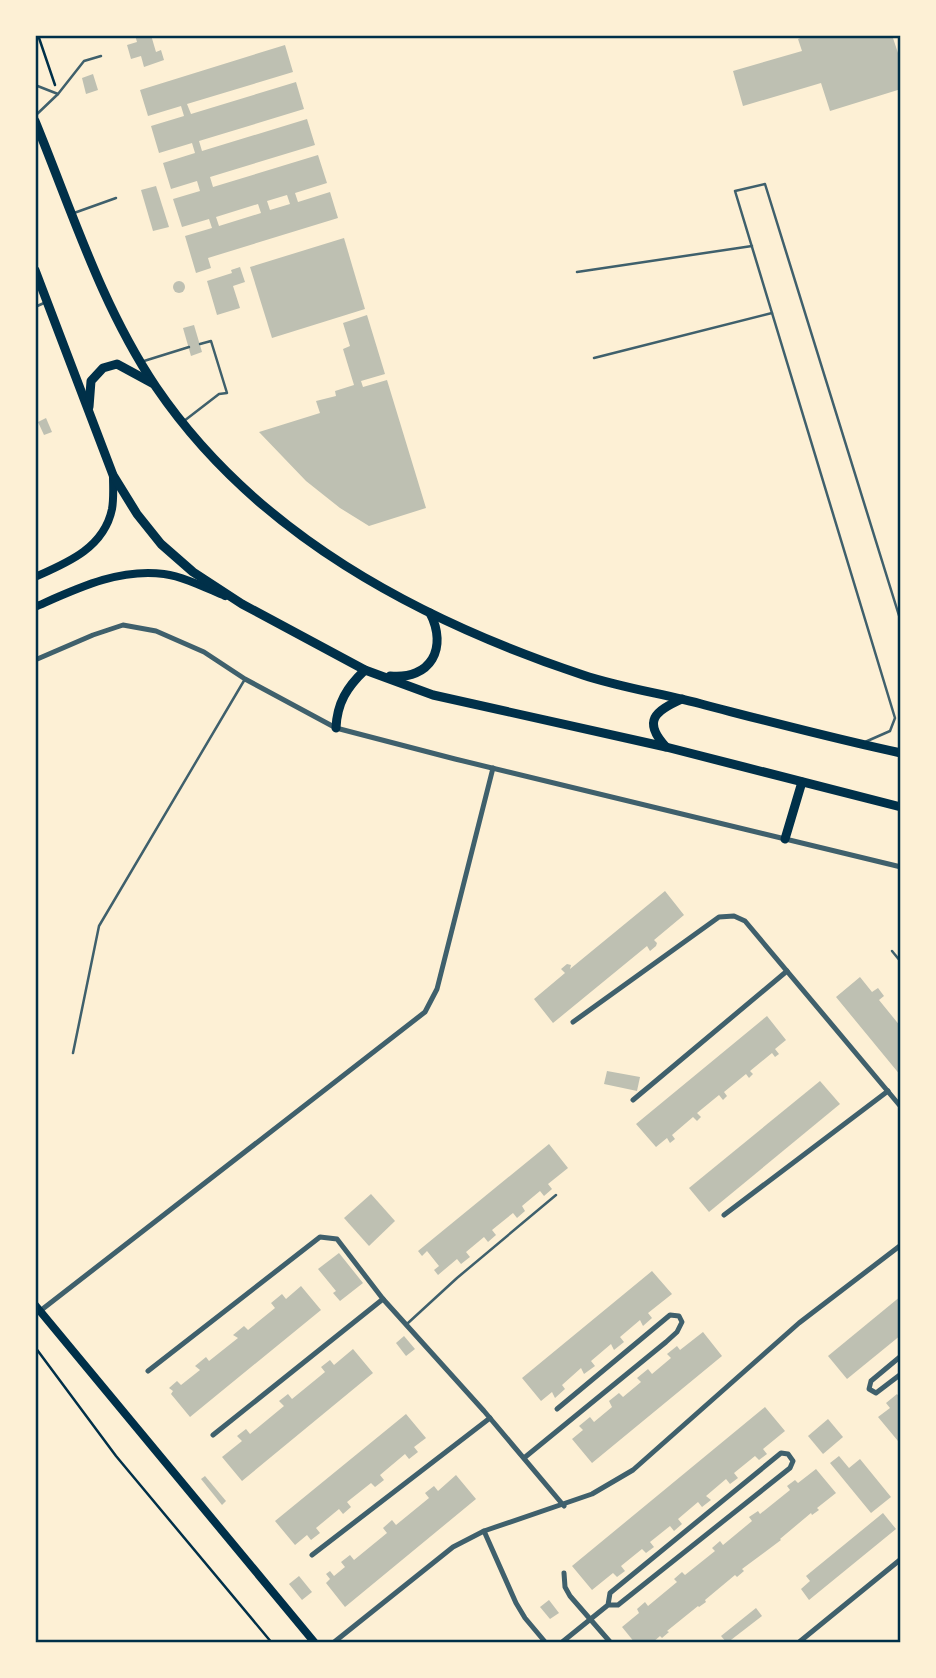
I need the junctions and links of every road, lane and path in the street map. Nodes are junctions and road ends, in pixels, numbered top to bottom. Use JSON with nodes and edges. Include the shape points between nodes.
{"nodes":[{"id":1,"x":38,"y":35,"type":"edge"},
{"id":2,"x":101,"y":56,"type":"dead end"},
{"id":3,"x":35,"y":85,"type":"edge"},
{"id":4,"x":58,"y":94,"type":"junction"},
{"id":5,"x":35,"y":118,"type":"edge"},
{"id":6,"x":116,"y":198,"type":"dead end"},
{"id":7,"x":71,"y":214,"type":"junction"},
{"id":8,"x":752,"y":246,"type":"junction"},
{"id":9,"x":35,"y":270,"type":"edge"},
{"id":10,"x":577,"y":272,"type":"dead end"},
{"id":11,"x":47,"y":302,"type":"junction"},
{"id":12,"x":35,"y":307,"type":"edge"},
{"id":13,"x":772,"y":313,"type":"junction"},
{"id":14,"x":200,"y":344,"type":"dead end"},
{"id":15,"x":189,"y":347,"type":"dead end"},
{"id":16,"x":594,"y":358,"type":"dead end"},
{"id":17,"x":141,"y":362,"type":"junction"},
{"id":18,"x":156,"y":386,"type":"junction"},
{"id":19,"x":88,"y":411,"type":"junction"},
{"id":20,"x":182,"y":422,"type":"junction"},
{"id":21,"x":113,"y":475,"type":"junction"},
{"id":22,"x":35,"y":577,"type":"edge"},
{"id":23,"x":242,"y":604,"type":"junction"},
{"id":24,"x":35,"y":607,"type":"edge"},
{"id":25,"x":430,"y":613,"type":"junction"},
{"id":26,"x":901,"y":622,"type":"edge"},
{"id":27,"x":35,"y":660,"type":"edge"},
{"id":28,"x":365,"y":670,"type":"junction"},
{"id":29,"x":378,"y":675,"type":"junction"},
{"id":30,"x":245,"y":679,"type":"junction"},
{"id":31,"x":682,"y":699,"type":"junction"},
{"id":32,"x":336,"y":727,"type":"junction"},
{"id":33,"x":860,"y":744,"type":"junction"},
{"id":34,"x":666,"y":747,"type":"junction"},
{"id":35,"x":901,"y":753,"type":"edge"},
{"id":36,"x":493,"y":768,"type":"junction"},
{"id":37,"x":802,"y":782,"type":"junction"},
{"id":38,"x":901,"y":807,"type":"edge"},
{"id":39,"x":785,"y":839,"type":"junction"},
{"id":40,"x":901,"y":867,"type":"edge"},
{"id":41,"x":891,"y":951,"type":"dead end"},
{"id":42,"x":901,"y":962,"type":"edge"},
{"id":43,"x":787,"y":971,"type":"junction"},
{"id":44,"x":573,"y":1022,"type":"dead end"},
{"id":45,"x":73,"y":1053,"type":"dead end"},
{"id":46,"x":888,"y":1091,"type":"junction"},
{"id":47,"x":632,"y":1100,"type":"dead end"},
{"id":48,"x":901,"y":1107,"type":"edge"},
{"id":49,"x":556,"y":1195,"type":"dead end"},
{"id":50,"x":724,"y":1214,"type":"dead end"},
{"id":51,"x":901,"y":1245,"type":"edge"},
{"id":52,"x":383,"y":1299,"type":"junction"},
{"id":53,"x":38,"y":1308,"type":"edge"},
{"id":54,"x":406,"y":1325,"type":"junction"},
{"id":55,"x":35,"y":1347,"type":"edge"},
{"id":56,"x":901,"y":1356,"type":"edge"},
{"id":57,"x":148,"y":1371,"type":"dead end"},
{"id":58,"x":901,"y":1374,"type":"edge"},
{"id":59,"x":557,"y":1409,"type":"dead end"},
{"id":60,"x":490,"y":1418,"type":"junction"},
{"id":61,"x":214,"y":1436,"type":"dead end"},
{"id":62,"x":524,"y":1458,"type":"junction"},
{"id":63,"x":564,"y":1506,"type":"junction"},
{"id":64,"x":484,"y":1531,"type":"junction"},
{"id":65,"x":312,"y":1555,"type":"dead end"},
{"id":66,"x":901,"y":1559,"type":"edge"},
{"id":67,"x":564,"y":1573,"type":"dead end"},
{"id":68,"x":608,"y":1605,"type":"junction"},
{"id":69,"x":591,"y":1619,"type":"junction"},
{"id":70,"x":272,"y":1643,"type":"edge"},
{"id":71,"x":315,"y":1643,"type":"edge"},
{"id":72,"x":332,"y":1643,"type":"edge"},
{"id":73,"x":547,"y":1643,"type":"edge"},
{"id":74,"x":561,"y":1643,"type":"edge"},
{"id":75,"x":611,"y":1643,"type":"edge"},
{"id":76,"x":798,"y":1643,"type":"edge"}],
"edges":[{"from":1,"to":4,"type":"path"},
{"from":2,"to":4,"type":"lane","via":[[84,61]]},
{"from":3,"to":4,"type":"lane"},
{"from":4,"to":5,"type":"lane"},
{"from":5,"to":7,"type":"main road"},
{"from":6,"to":7,"type":"lane"},
{"from":7,"to":17,"type":"main road","via":[[108,304]]},
{"from":8,"to":10,"type":"lane"},
{"from":8,"to":13,"type":"lane"},
{"from":8,"to":26,"type":"lane","via":[[735,191],[765,184]]},
{"from":9,"to":11,"type":"main road"},
{"from":11,"to":12,"type":"lane"},
{"from":11,"to":19,"type":"main road"},
{"from":13,"to":16,"type":"lane"},
{"from":13,"to":33,"type":"lane","via":[[895,718],[890,731]]},
{"from":14,"to":20,"type":"lane","via":[[211,341],[227,393]]},
{"from":15,"to":17,"type":"lane"},
{"from":17,"to":18,"type":"main road"},
{"from":18,"to":19,"type":"main road","via":[[117,364],[103,368],[91,381]]},
{"from":18,"to":20,"type":"main road"},
{"from":19,"to":21,"type":"main road"},
{"from":20,"to":25,"type":"main road","via":[[265,509],[354,573]]},
{"from":21,"to":22,"type":"main road","via":[[112,510],[92,547]]},
{"from":21,"to":23,"type":"main road","via":[[161,544],[192,572]]},
{"from":23,"to":24,"type":"main road","via":[[164,574],[130,574],[98,580]]},
{"from":23,"to":28,"type":"main road"},
{"from":25,"to":29,"type":"main road","via":[[439,633],[432,660],[399,677]]},
{"from":25,"to":31,"type":"main road","via":[[487,640],[585,675]]},
{"from":27,"to":30,"type":"street","via":[[123,625],[180,641]]},
{"from":28,"to":29,"type":"main road"},
{"from":28,"to":32,"type":"main road","via":[[345,693]]},
{"from":29,"to":34,"type":"main road","via":[[433,695]]},
{"from":30,"to":32,"type":"street"},
{"from":30,"to":45,"type":"lane","via":[[99,926]]},
{"from":31,"to":33,"type":"main road"},
{"from":31,"to":34,"type":"main road","via":[[660,709],[653,723],[655,735]]},
{"from":32,"to":36,"type":"street"},
{"from":33,"to":35,"type":"main road"},
{"from":34,"to":37,"type":"main road"},
{"from":36,"to":39,"type":"street"},
{"from":36,"to":53,"type":"street","via":[[437,989],[425,1012]]},
{"from":37,"to":38,"type":"main road"},
{"from":37,"to":39,"type":"main road"},
{"from":39,"to":40,"type":"street"},
{"from":41,"to":42,"type":"lane"},
{"from":43,"to":44,"type":"street","via":[[745,920],[719,917]]},
{"from":43,"to":46,"type":"street"},
{"from":43,"to":47,"type":"street"},
{"from":46,"to":48,"type":"street"},
{"from":46,"to":50,"type":"street"},
{"from":49,"to":54,"type":"lane"},
{"from":51,"to":63,"type":"street","via":[[799,1323],[634,1470]]},
{"from":52,"to":54,"type":"street"},
{"from":52,"to":57,"type":"street","via":[[337,1239],[320,1237]]},
{"from":52,"to":61,"type":"street"},
{"from":53,"to":71,"type":"main road"},
{"from":54,"to":60,"type":"street"},
{"from":55,"to":70,"type":"path","via":[[116,1456]]},
{"from":56,"to":58,"type":"street","via":[[870,1381],[869,1389],[876,1393]]},
{"from":59,"to":62,"type":"street","via":[[670,1315],[679,1316],[682,1322],[677,1332]]},
{"from":60,"to":62,"type":"street"},
{"from":60,"to":65,"type":"street"},
{"from":62,"to":63,"type":"street"},
{"from":63,"to":64,"type":"street"},
{"from":64,"to":72,"type":"street","via":[[453,1547]]},
{"from":64,"to":73,"type":"street","via":[[516,1603]]},
{"from":66,"to":76,"type":"street"},
{"from":67,"to":69,"type":"street","via":[[570,1596]]},
{"from":68,"to":68,"type":"street","via":[[618,1605],[790,1468],[793,1461],[788,1454],[781,1453],[610,1593]]},
{"from":68,"to":69,"type":"street"},
{"from":69,"to":74,"type":"street"},
{"from":69,"to":75,"type":"street"}]}
